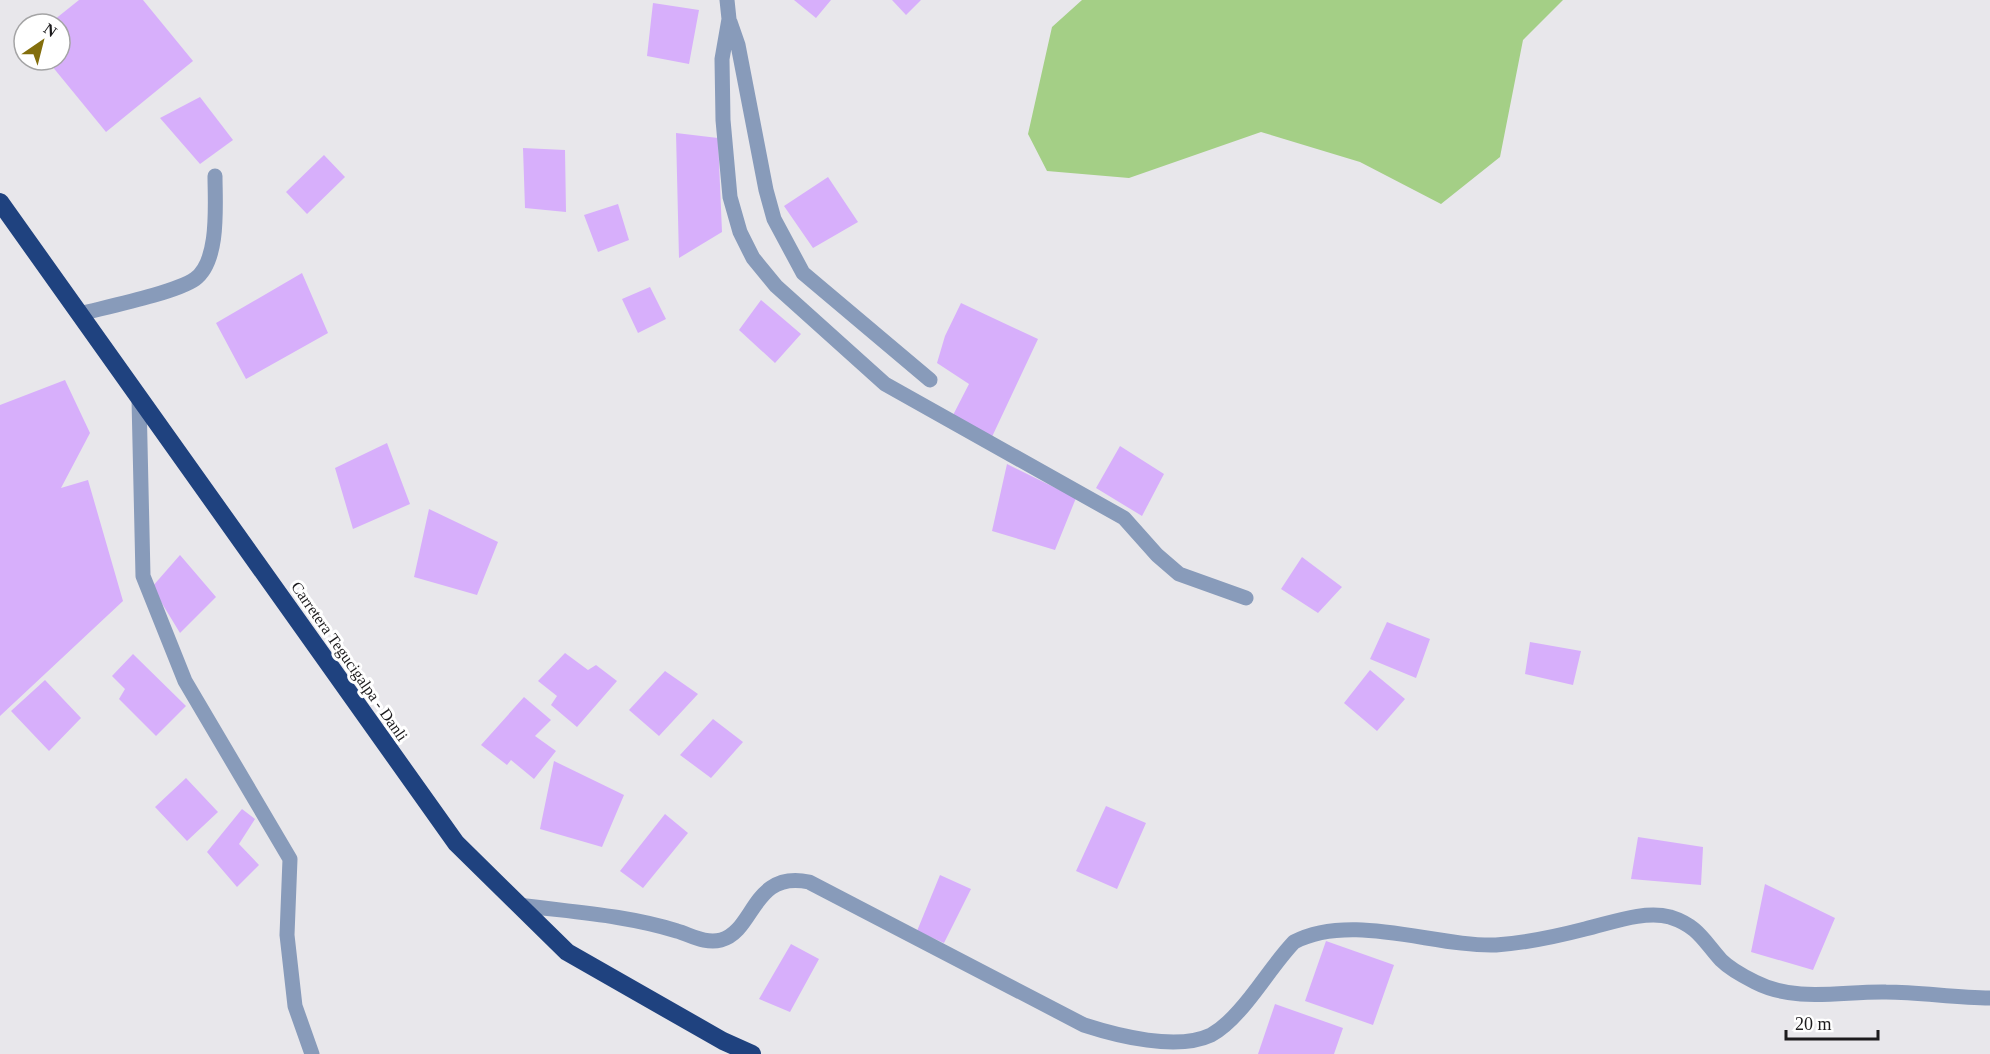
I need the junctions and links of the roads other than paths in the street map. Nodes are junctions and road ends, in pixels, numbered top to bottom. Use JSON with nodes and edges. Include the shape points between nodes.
{"nodes":[{"id":1,"x":727,"y":0,"type":"edge"},
{"id":2,"x":729,"y":19,"type":"junction"},
{"id":3,"x":215,"y":176,"type":"dead end"},
{"id":4,"x":0,"y":202,"type":"edge"},
{"id":5,"x":79,"y":314,"type":"junction"},
{"id":6,"x":930,"y":380,"type":"dead end"},
{"id":7,"x":139,"y":399,"type":"junction"},
{"id":8,"x":1246,"y":597,"type":"dead end"},
{"id":9,"x":519,"y":905,"type":"junction"},
{"id":10,"x":1990,"y":998,"type":"edge"},
{"id":11,"x":312,"y":1054,"type":"edge"},
{"id":12,"x":752,"y":1054,"type":"edge"}],
"edges":[{"from":1,"to":2,"type":"street"},
{"from":2,"to":6,"type":"street","via":[[738,45],[766,190],[789,250],[803,273]]},
{"from":2,"to":8,"type":"street","via":[[722,59],[730,197],[753,258],[776,286],[885,384],[1124,518],[1179,574]]},
{"from":3,"to":5,"type":"street","via":[[214,237],[205,265],[196,278]]},
{"from":4,"to":5,"type":"highway","name":"Carretera Tegucigalpa - Danli"},
{"from":5,"to":7,"type":"highway","name":"Carretera Tegucigalpa - Danli"},
{"from":7,"to":9,"type":"highway","name":"Carretera Tegucigalpa - Danli","via":[[456,843]]},
{"from":7,"to":11,"type":"street","via":[[143,576],[185,681],[290,858],[287,935],[295,1006]]},
{"from":9,"to":10,"type":"street","via":[[647,922],[702,940],[720,940],[732,934],[780,881],[809,882],[1084,1024],[1115,1035],[1156,1040],[1185,1041],[1211,1035],[1238,1012],[1294,942],[1307,935],[1390,932],[1495,945],[1637,916],[1669,917],[1698,930],[1723,961],[1756,983],[1788,992],[1818,996],[1886,992]]},
{"from":9,"to":12,"type":"highway","name":"Carretera Tegucigalpa - Danli","via":[[567,952]]}]}
